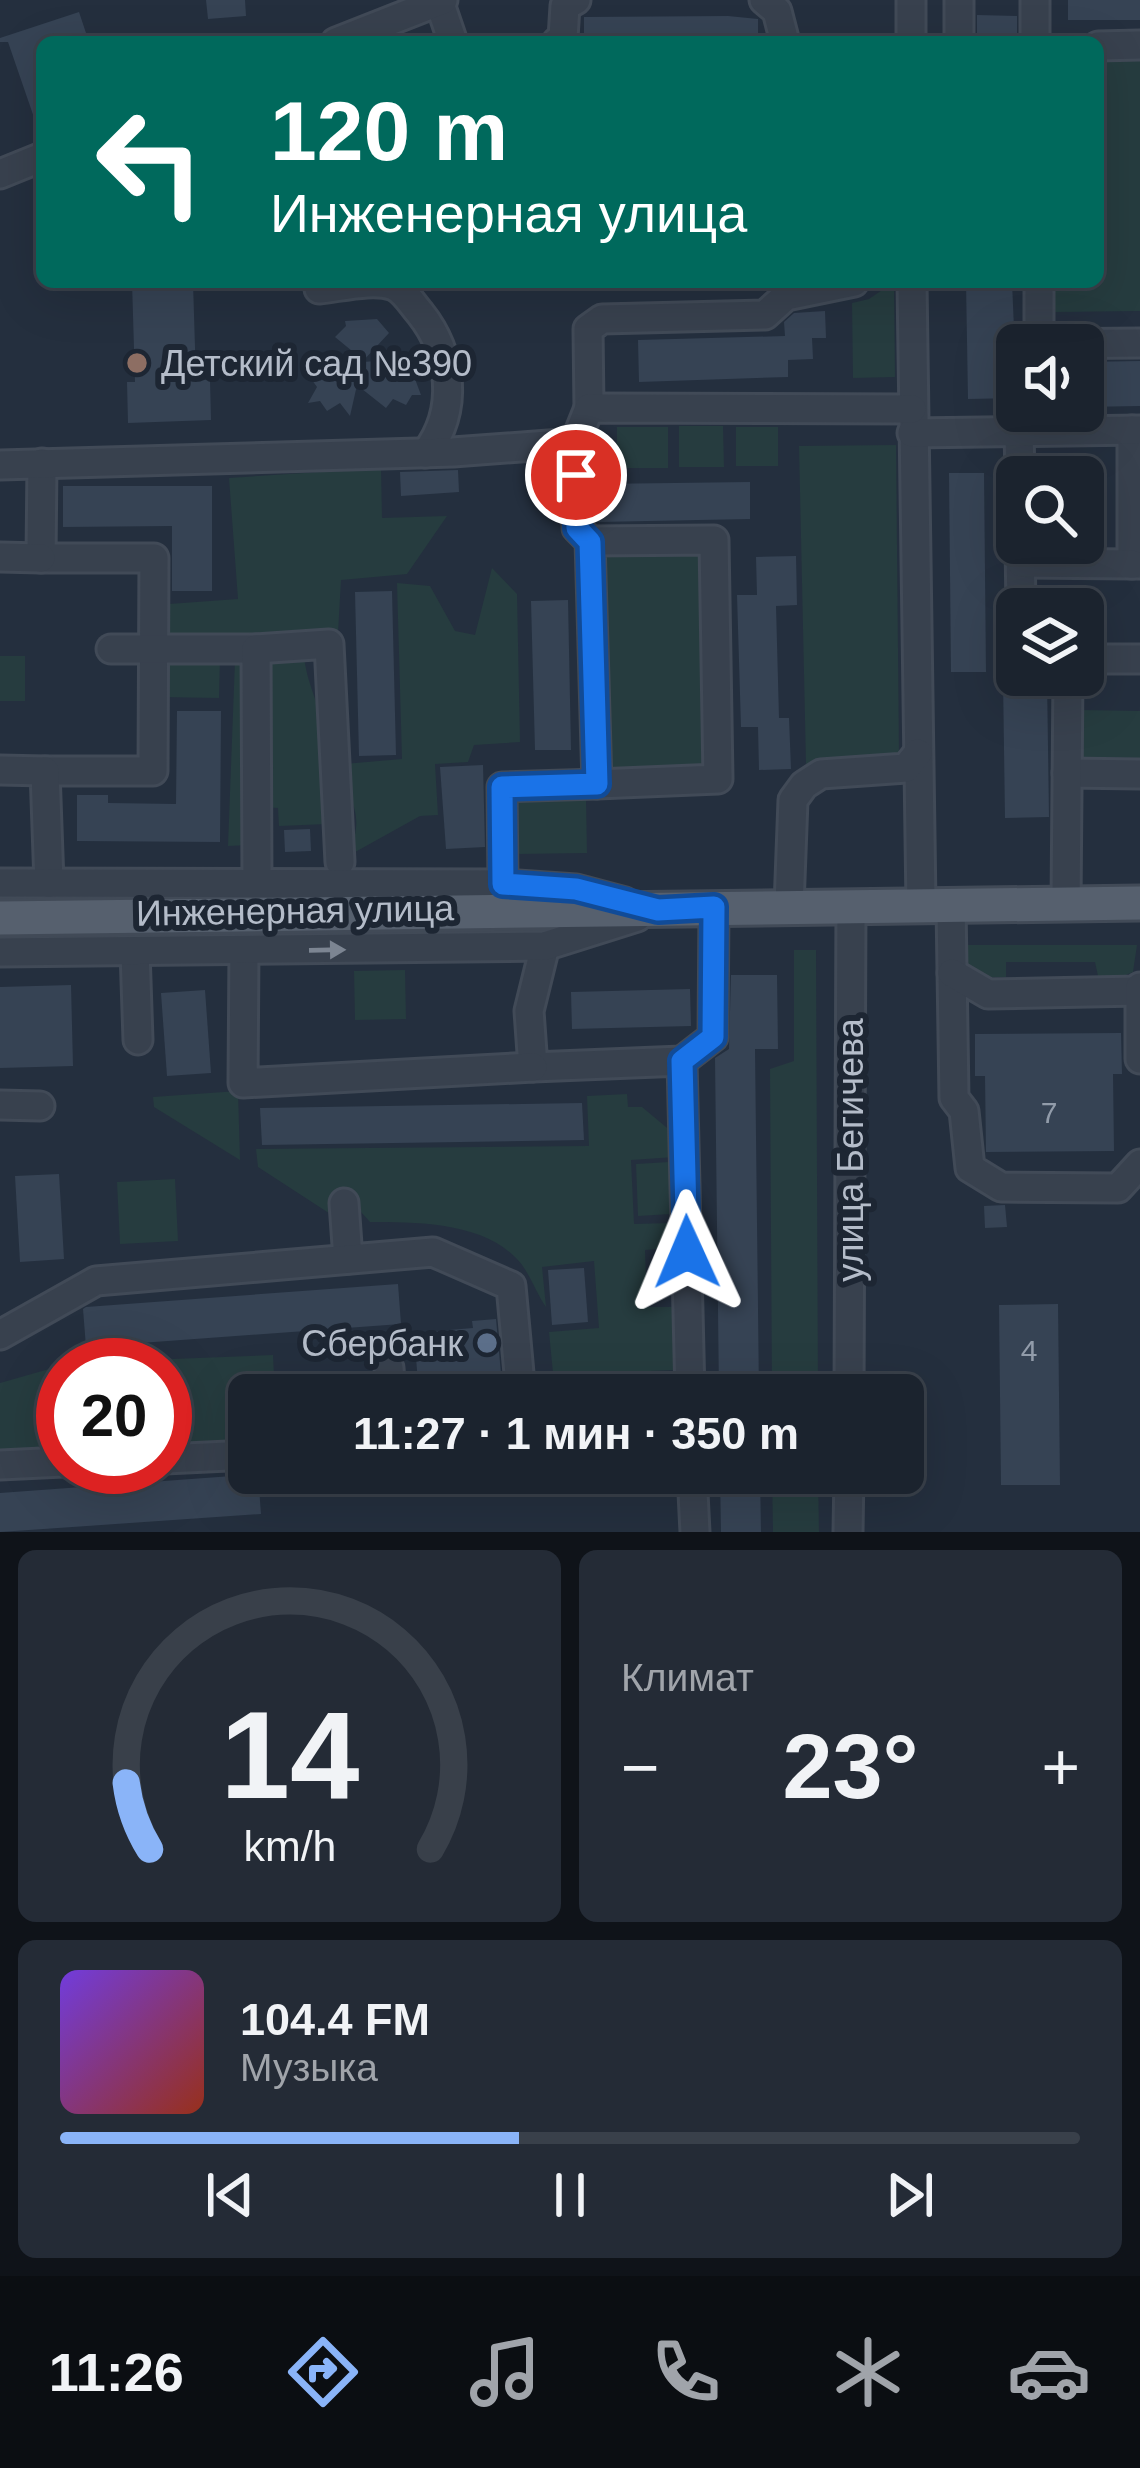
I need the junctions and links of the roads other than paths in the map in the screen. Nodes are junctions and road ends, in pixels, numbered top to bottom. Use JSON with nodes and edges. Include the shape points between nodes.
{"nodes":[{"id":1,"x":576,"y":0,"type":"edge"},
{"id":2,"x":764,"y":0,"type":"edge"},
{"id":3,"x":911,"y":0,"type":"edge"},
{"id":4,"x":959,"y":0,"type":"edge"},
{"id":5,"x":1035,"y":0,"type":"edge"},
{"id":6,"x":441,"y":1,"type":"edge"},
{"id":7,"x":354,"y":36,"type":"edge"},
{"id":8,"x":451,"y":36,"type":"edge"},
{"id":9,"x":562,"y":36,"type":"edge"},
{"id":10,"x":783,"y":36,"type":"edge"},
{"id":11,"x":911,"y":36,"type":"edge"},
{"id":12,"x":958,"y":36,"type":"edge"},
{"id":13,"x":1035,"y":36,"type":"edge"},
{"id":14,"x":1140,"y":45,"type":"edge"},
{"id":15,"x":1104,"y":46,"type":"edge"},
{"id":16,"x":36,"y":160,"type":"edge"},
{"id":17,"x":0,"y":174,"type":"edge"},
{"id":18,"x":333,"y":288,"type":"edge"},
{"id":19,"x":400,"y":288,"type":"edge"},
{"id":20,"x":806,"y":288,"type":"edge"},
{"id":21,"x":912,"y":288,"type":"edge"},
{"id":22,"x":1039,"y":288,"type":"edge"},
{"id":23,"x":319,"y":289,"type":"dead end"},
{"id":24,"x":1039,"y":324,"type":"edge"},
{"id":25,"x":1104,"y":343,"type":"edge"},
{"id":26,"x":1140,"y":343,"type":"edge"},
{"id":27,"x":590,"y":408,"type":"junction"},
{"id":28,"x":912,"y":421,"type":"junction"},
{"id":29,"x":996,"y":423,"type":"edge"},
{"id":30,"x":1104,"y":428,"type":"edge"},
{"id":31,"x":1136,"y":430,"type":"edge"},
{"id":32,"x":575,"y":443,"type":"junction"},
{"id":33,"x":425,"y":453,"type":"junction"},
{"id":34,"x":42,"y":463,"type":"junction"},
{"id":35,"x":0,"y":465,"type":"edge"},
{"id":36,"x":590,"y":542,"type":"junction"},
{"id":37,"x":0,"y":557,"type":"edge"},
{"id":38,"x":41,"y":558,"type":"junction"},
{"id":39,"x":1104,"y":561,"type":"edge"},
{"id":40,"x":1136,"y":564,"type":"edge"},
{"id":41,"x":111,"y":649,"type":"dead end"},
{"id":42,"x":154,"y":649,"type":"junction"},
{"id":43,"x":256,"y":649,"type":"junction"},
{"id":44,"x":1104,"y":659,"type":"edge"},
{"id":45,"x":1140,"y":659,"type":"edge"},
{"id":46,"x":1068,"y":696,"type":"edge"},
{"id":47,"x":918,"y":753,"type":"junction"},
{"id":48,"x":0,"y":770,"type":"edge"},
{"id":49,"x":45,"y":771,"type":"junction"},
{"id":50,"x":1067,"y":773,"type":"junction"},
{"id":51,"x":1140,"y":774,"type":"edge"},
{"id":52,"x":597,"y":784,"type":"junction"},
{"id":53,"x":340,"y":862,"type":"dead end"},
{"id":54,"x":256,"y":882,"type":"junction"},
{"id":55,"x":0,"y":883,"type":"edge"},
{"id":56,"x":49,"y":883,"type":"junction"},
{"id":57,"x":503,"y":884,"type":"junction"},
{"id":58,"x":1140,"y":903,"type":"edge"},
{"id":59,"x":1066,"y":904,"type":"junction"},
{"id":60,"x":936,"y":905,"type":"junction"},
{"id":61,"x":789,"y":906,"type":"junction"},
{"id":62,"x":851,"y":906,"type":"junction"},
{"id":63,"x":714,"y":907,"type":"junction"},
{"id":64,"x":658,"y":910,"type":"junction"},
{"id":65,"x":16,"y":918,"type":"edge"},
{"id":66,"x":544,"y":946,"type":"junction"},
{"id":67,"x":135,"y":951,"type":"junction"},
{"id":68,"x":244,"y":951,"type":"junction"},
{"id":69,"x":0,"y":952,"type":"edge"},
{"id":70,"x":952,"y":973,"type":"junction"},
{"id":71,"x":1139,"y":989,"type":"edge"},
{"id":72,"x":138,"y":1040,"type":"dead end"},
{"id":73,"x":1140,"y":1060,"type":"edge"},
{"id":74,"x":682,"y":1061,"type":"junction"},
{"id":75,"x":533,"y":1067,"type":"junction"},
{"id":76,"x":0,"y":1105,"type":"edge"},
{"id":77,"x":40,"y":1106,"type":"dead end"},
{"id":78,"x":1140,"y":1164,"type":"edge"},
{"id":79,"x":344,"y":1203,"type":"dead end"},
{"id":80,"x":348,"y":1259,"type":"junction"},
{"id":81,"x":0,"y":1335,"type":"edge"},
{"id":82,"x":519,"y":1374,"type":"edge"},
{"id":83,"x":689,"y":1374,"type":"edge"},
{"id":84,"x":849,"y":1374,"type":"edge"},
{"id":85,"x":228,"y":1456,"type":"edge"},
{"id":86,"x":192,"y":1458,"type":"edge"},
{"id":87,"x":36,"y":1463,"type":"edge"},
{"id":88,"x":0,"y":1465,"type":"edge"},
{"id":89,"x":693,"y":1494,"type":"edge"},
{"id":90,"x":848,"y":1494,"type":"edge"},
{"id":91,"x":695,"y":1532,"type":"edge"},
{"id":92,"x":848,"y":1532,"type":"edge"}],
"edges":[{"from":1,"to":9,"type":"street","via":[[566,6]]},
{"from":2,"to":10,"type":"street","via":[[777,11]]},
{"from":3,"to":11,"type":"street"},
{"from":4,"to":12,"type":"street"},
{"from":5,"to":13,"type":"street"},
{"from":6,"to":7,"type":"street"},
{"from":6,"to":8,"type":"street"},
{"from":14,"to":15,"type":"street"},
{"from":16,"to":17,"type":"street"},
{"from":18,"to":23,"type":"street"},
{"from":19,"to":33,"type":"street","via":[[436,334],[446,363],[448,401]]},
{"from":20,"to":27,"type":"street","via":[[765,315],[602,319],[588,329]]},
{"from":21,"to":28,"type":"street"},
{"from":22,"to":24,"type":"street"},
{"from":25,"to":26,"type":"street"},
{"from":27,"to":28,"type":"street"},
{"from":27,"to":32,"type":"street"},
{"from":28,"to":29,"type":"street"},
{"from":28,"to":47,"type":"street"},
{"from":30,"to":31,"type":"street"},
{"from":31,"to":40,"type":"street"},
{"from":32,"to":33,"type":"street"},
{"from":32,"to":36,"type":"street","via":[[577,528]]},
{"from":33,"to":34,"type":"street"},
{"from":34,"to":35,"type":"street"},
{"from":34,"to":38,"type":"street"},
{"from":36,"to":52,"type":"street"},
{"from":36,"to":52,"type":"street","via":[[714,540],[718,779]]},
{"from":37,"to":38,"type":"street"},
{"from":38,"to":42,"type":"street","via":[[154,558]]},
{"from":39,"to":40,"type":"street"},
{"from":41,"to":42,"type":"street"},
{"from":42,"to":43,"type":"street"},
{"from":42,"to":49,"type":"street","via":[[153,771]]},
{"from":43,"to":53,"type":"street","via":[[328,644]]},
{"from":43,"to":54,"type":"street"},
{"from":44,"to":45,"type":"street"},
{"from":46,"to":50,"type":"street"},
{"from":47,"to":60,"type":"street"},
{"from":47,"to":61,"type":"street","via":[[906,768],[821,773],[804,785],[793,800]]},
{"from":48,"to":49,"type":"street"},
{"from":49,"to":56,"type":"street"},
{"from":50,"to":51,"type":"street"},
{"from":50,"to":59,"type":"street"},
{"from":52,"to":57,"type":"street","via":[[502,787]]},
{"from":54,"to":56,"type":"street","name":"Инженерная улица"},
{"from":54,"to":57,"type":"street","name":"Инженерная улица"},
{"from":55,"to":56,"type":"street","name":"Инженерная улица"},
{"from":57,"to":64,"type":"street","name":"Инженерная улица","via":[[576,889]]},
{"from":58,"to":59,"type":"main road","name":"Инженерная улица"},
{"from":59,"to":60,"type":"main road","name":"Инженерная улица"},
{"from":60,"to":62,"type":"main road","name":"Инженерная улица"},
{"from":60,"to":70,"type":"street"},
{"from":61,"to":62,"type":"main road","name":"Инженерная улица"},
{"from":61,"to":63,"type":"main road","name":"Инженерная улица"},
{"from":62,"to":84,"type":"street","name":"улица Бегичева"},
{"from":63,"to":64,"type":"main road","name":"Инженерная улица"},
{"from":63,"to":74,"type":"street","via":[[713,1037]]},
{"from":64,"to":65,"type":"main road"},
{"from":64,"to":66,"type":"street","name":"Инженерная улица"},
{"from":68,"to":66,"type":"street","name":"Инженерная улица","one_way":true},
{"from":66,"to":75,"type":"street","via":[[529,1011]]},
{"from":67,"to":68,"type":"street","name":"Инженерная улица"},
{"from":67,"to":69,"type":"street","name":"Инженерная улица"},
{"from":67,"to":72,"type":"street"},
{"from":68,"to":75,"type":"street","via":[[243,1083]]},
{"from":70,"to":71,"type":"street","via":[[988,994]]},
{"from":70,"to":78,"type":"street","via":[[955,1098],[964,1111],[970,1168],[1001,1187],[1118,1188]]},
{"from":71,"to":73,"type":"street"},
{"from":74,"to":75,"type":"street"},
{"from":74,"to":83,"type":"street"},
{"from":76,"to":77,"type":"street"},
{"from":79,"to":80,"type":"street"},
{"from":80,"to":81,"type":"street","via":[[96,1281]]},
{"from":80,"to":82,"type":"street","via":[[433,1252],[511,1286]]},
{"from":85,"to":86,"type":"street"},
{"from":87,"to":88,"type":"street"},
{"from":89,"to":91,"type":"street"},
{"from":90,"to":92,"type":"street"}]}
